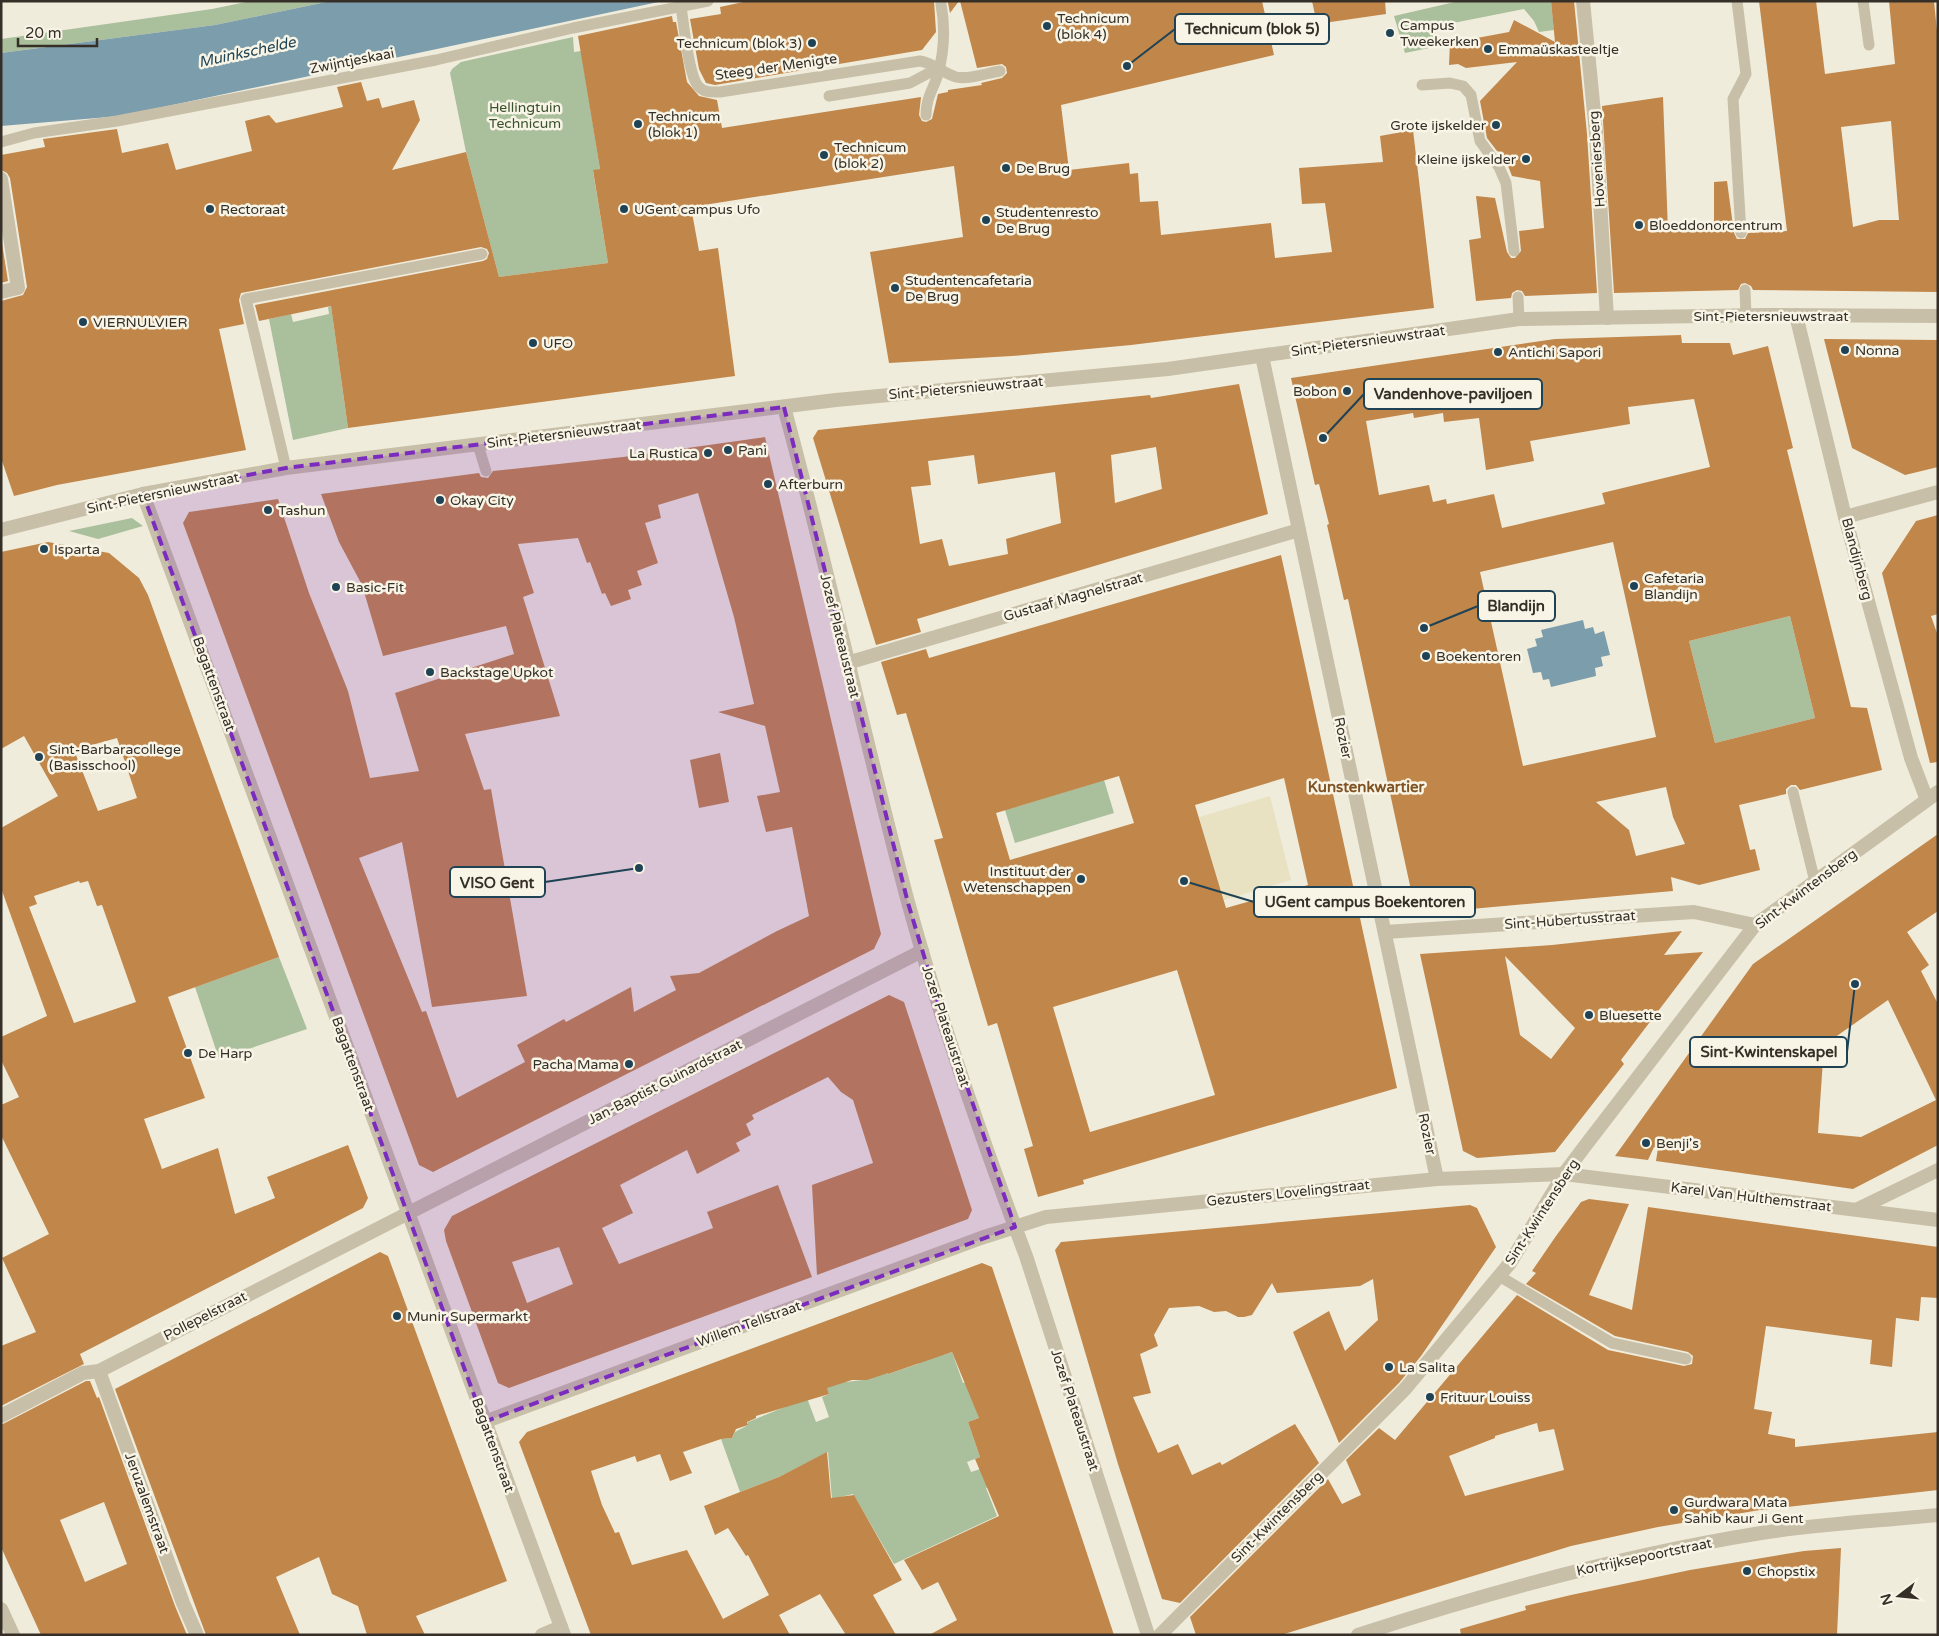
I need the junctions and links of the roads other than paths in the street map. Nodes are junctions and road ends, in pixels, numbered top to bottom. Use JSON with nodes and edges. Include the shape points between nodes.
{"nodes":[{"id":1,"x":708,"y":1,"type":"edge"},
{"id":2,"x":1583,"y":1,"type":"edge"},
{"id":3,"x":1737,"y":1,"type":"edge"},
{"id":4,"x":1863,"y":1,"type":"edge"},
{"id":5,"x":941,"y":4,"type":"dead end"},
{"id":6,"x":681,"y":7,"type":"junction"},
{"id":7,"x":1869,"y":45,"type":"dead end"},
{"id":8,"x":940,"y":67,"type":"junction"},
{"id":9,"x":1000,"y":71,"type":"dead end"},
{"id":10,"x":1422,"y":85,"type":"dead end"},
{"id":11,"x":829,"y":96,"type":"dead end"},
{"id":12,"x":926,"y":115,"type":"dead end"},
{"id":13,"x":1,"y":142,"type":"edge"},
{"id":14,"x":1,"y":179,"type":"edge"},
{"id":15,"x":1741,"y":233,"type":"dead end"},
{"id":16,"x":1514,"y":251,"type":"dead end"},
{"id":17,"x":482,"y":254,"type":"dead end"},
{"id":18,"x":1744,"y":290,"type":"dead end"},
{"id":19,"x":1,"y":292,"type":"edge"},
{"id":20,"x":1518,"y":297,"type":"dead end"},
{"id":21,"x":1746,"y":315,"type":"junction"},
{"id":22,"x":1796,"y":315,"type":"junction"},
{"id":23,"x":1938,"y":316,"type":"edge"},
{"id":24,"x":1607,"y":318,"type":"junction"},
{"id":25,"x":1519,"y":319,"type":"junction"},
{"id":26,"x":1262,"y":356,"type":"junction"},
{"id":27,"x":784,"y":407,"type":"junction"},
{"id":28,"x":478,"y":445,"type":"junction"},
{"id":29,"x":286,"y":468,"type":"junction"},
{"id":30,"x":486,"y":471,"type":"dead end"},
{"id":31,"x":1938,"y":492,"type":"edge"},
{"id":32,"x":143,"y":494,"type":"junction"},
{"id":33,"x":1845,"y":517,"type":"junction"},
{"id":34,"x":1,"y":530,"type":"edge"},
{"id":35,"x":1299,"y":530,"type":"junction"},
{"id":36,"x":846,"y":663,"type":"junction"},
{"id":37,"x":1792,"y":792,"type":"dead end"},
{"id":38,"x":1932,"y":796,"type":"edge"},
{"id":39,"x":1814,"y":882,"type":"junction"},
{"id":40,"x":1755,"y":925,"type":"junction"},
{"id":41,"x":1384,"y":932,"type":"junction"},
{"id":42,"x":922,"y":951,"type":"junction"},
{"id":43,"x":1938,"y":1170,"type":"edge"},
{"id":44,"x":1564,"y":1174,"type":"junction"},
{"id":45,"x":1437,"y":1179,"type":"junction"},
{"id":46,"x":1858,"y":1209,"type":"junction"},
{"id":47,"x":408,"y":1213,"type":"junction"},
{"id":48,"x":1938,"y":1220,"type":"edge"},
{"id":49,"x":1015,"y":1227,"type":"junction"},
{"id":50,"x":1499,"y":1276,"type":"junction"},
{"id":51,"x":1686,"y":1359,"type":"dead end"},
{"id":52,"x":99,"y":1370,"type":"junction"},
{"id":53,"x":1,"y":1416,"type":"edge"},
{"id":54,"x":484,"y":1422,"type":"junction"},
{"id":55,"x":1938,"y":1515,"type":"edge"},
{"id":56,"x":1,"y":1609,"type":"edge"},
{"id":57,"x":562,"y":1631,"type":"edge"},
{"id":58,"x":13,"y":1635,"type":"edge"},
{"id":59,"x":197,"y":1635,"type":"edge"},
{"id":60,"x":542,"y":1635,"type":"edge"},
{"id":61,"x":1148,"y":1635,"type":"edge"},
{"id":62,"x":1160,"y":1635,"type":"edge"},
{"id":63,"x":1358,"y":1635,"type":"edge"}],
"edges":[{"from":1,"to":6,"type":"lane","name":"Zwijntjeskaai"},
{"from":2,"to":24,"type":"street","name":"Hoveniersberg","via":[[1596,133]]},
{"from":3,"to":15,"type":"lane","via":[[1746,74],[1733,99]]},
{"from":4,"to":7,"type":"lane"},
{"from":5,"to":8,"type":"lane","via":[[944,23]]},
{"from":6,"to":8,"type":"lane","name":"Steeg der Menigte","via":[[692,76],[698,87],[707,92],[920,62]]},
{"from":6,"to":13,"type":"lane","name":"Zwijntjeskaai","via":[[436,60],[117,121],[34,133]]},
{"from":8,"to":9,"type":"lane","name":"Steeg der Menigte","via":[[963,78]]},
{"from":8,"to":11,"type":"lane","via":[[910,83]]},
{"from":8,"to":12,"type":"lane","via":[[928,94]]},
{"from":10,"to":16,"type":"lane","via":[[1447,82],[1463,86],[1471,95],[1480,141],[1506,183]]},
{"from":14,"to":19,"type":"street","via":[[18,288]]},
{"from":17,"to":29,"type":"lane","via":[[246,299]]},
{"from":18,"to":21,"type":"lane"},
{"from":20,"to":25,"type":"lane"},
{"from":21,"to":22,"type":"street","name":"Sint-Pietersnieuwstraat"},
{"from":21,"to":24,"type":"street","name":"Sint-Pietersnieuwstraat"},
{"from":22,"to":23,"type":"street","name":"Sint-Pietersnieuwstraat"},
{"from":22,"to":33,"type":"street","name":"Blandijnberg"},
{"from":24,"to":25,"type":"street","name":"Sint-Pietersnieuwstraat"},
{"from":25,"to":26,"type":"street","name":"Sint-Pietersnieuwstraat"},
{"from":26,"to":27,"type":"street","name":"Sint-Pietersnieuwstraat","via":[[1098,377]]},
{"from":26,"to":35,"type":"street","name":"Rozier"},
{"from":27,"to":28,"type":"street","name":"Sint-Pietersnieuwstraat"},
{"from":27,"to":36,"type":"street","name":"Jozef Plateaustraat"},
{"from":28,"to":29,"type":"street","name":"Sint-Pietersnieuwstraat"},
{"from":28,"to":30,"type":"lane"},
{"from":29,"to":32,"type":"street","name":"Sint-Pietersnieuwstraat"},
{"from":31,"to":33,"type":"street"},
{"from":32,"to":34,"type":"street","name":"Sint-Pietersnieuwstraat"},
{"from":32,"to":47,"type":"street","name":"Bagattenstraat"},
{"from":33,"to":38,"type":"street","name":"Blandijnberg","via":[[1911,758]]},
{"from":35,"to":36,"type":"street","name":"Gustaaf Magnelstraat"},
{"from":35,"to":41,"type":"street","name":"Rozier"},
{"from":36,"to":42,"type":"street","name":"Jozef Plateaustraat"},
{"from":37,"to":39,"type":"lane"},
{"from":38,"to":39,"type":"street","name":"Sint-Kwintensberg"},
{"from":39,"to":40,"type":"street","name":"Sint-Kwintensberg"},
{"from":40,"to":41,"type":"street","name":"Sint-Hubertusstraat","via":[[1688,912]]},
{"from":40,"to":44,"type":"street","name":"Sint-Kwintensberg"},
{"from":41,"to":45,"type":"street","name":"Rozier"},
{"from":42,"to":47,"type":"street","name":"Jan-Baptist Guinardstraat"},
{"from":42,"to":49,"type":"street","name":"Jozef Plateaustraat"},
{"from":43,"to":46,"type":"street"},
{"from":44,"to":45,"type":"street","name":"Gezusters Lovelingstraat"},
{"from":44,"to":46,"type":"street","name":"Karel Van Hulthemstraat"},
{"from":44,"to":50,"type":"street","name":"Sint-Kwintensberg"},
{"from":45,"to":49,"type":"street","name":"Gezusters Lovelingstraat","via":[[1046,1217]]},
{"from":46,"to":48,"type":"street","name":"Karel Van Hulthemstraat"},
{"from":47,"to":52,"type":"street","name":"Pollepelstraat"},
{"from":47,"to":54,"type":"street","name":"Bagattenstraat"},
{"from":49,"to":54,"type":"street","name":"Willem Tellstraat"},
{"from":49,"to":61,"type":"street","name":"Jozef Plateaustraat"},
{"from":50,"to":51,"type":"lane","via":[[1612,1343]]},
{"from":50,"to":62,"type":"street","name":"Sint-Kwintensberg","via":[[1405,1389]]},
{"from":52,"to":53,"type":"street","name":"Pollepelstraat","via":[[84,1373]]},
{"from":52,"to":59,"type":"street","name":"Jeruzalemstraat"},
{"from":54,"to":57,"type":"street","name":"Bagattenstraat"},
{"from":55,"to":63,"type":"street","name":"Kortrijksepoortstraat","via":[[1762,1533],[1636,1558],[1461,1601]]},
{"from":56,"to":58,"type":"street"},
{"from":57,"to":60,"type":"street"}]}
